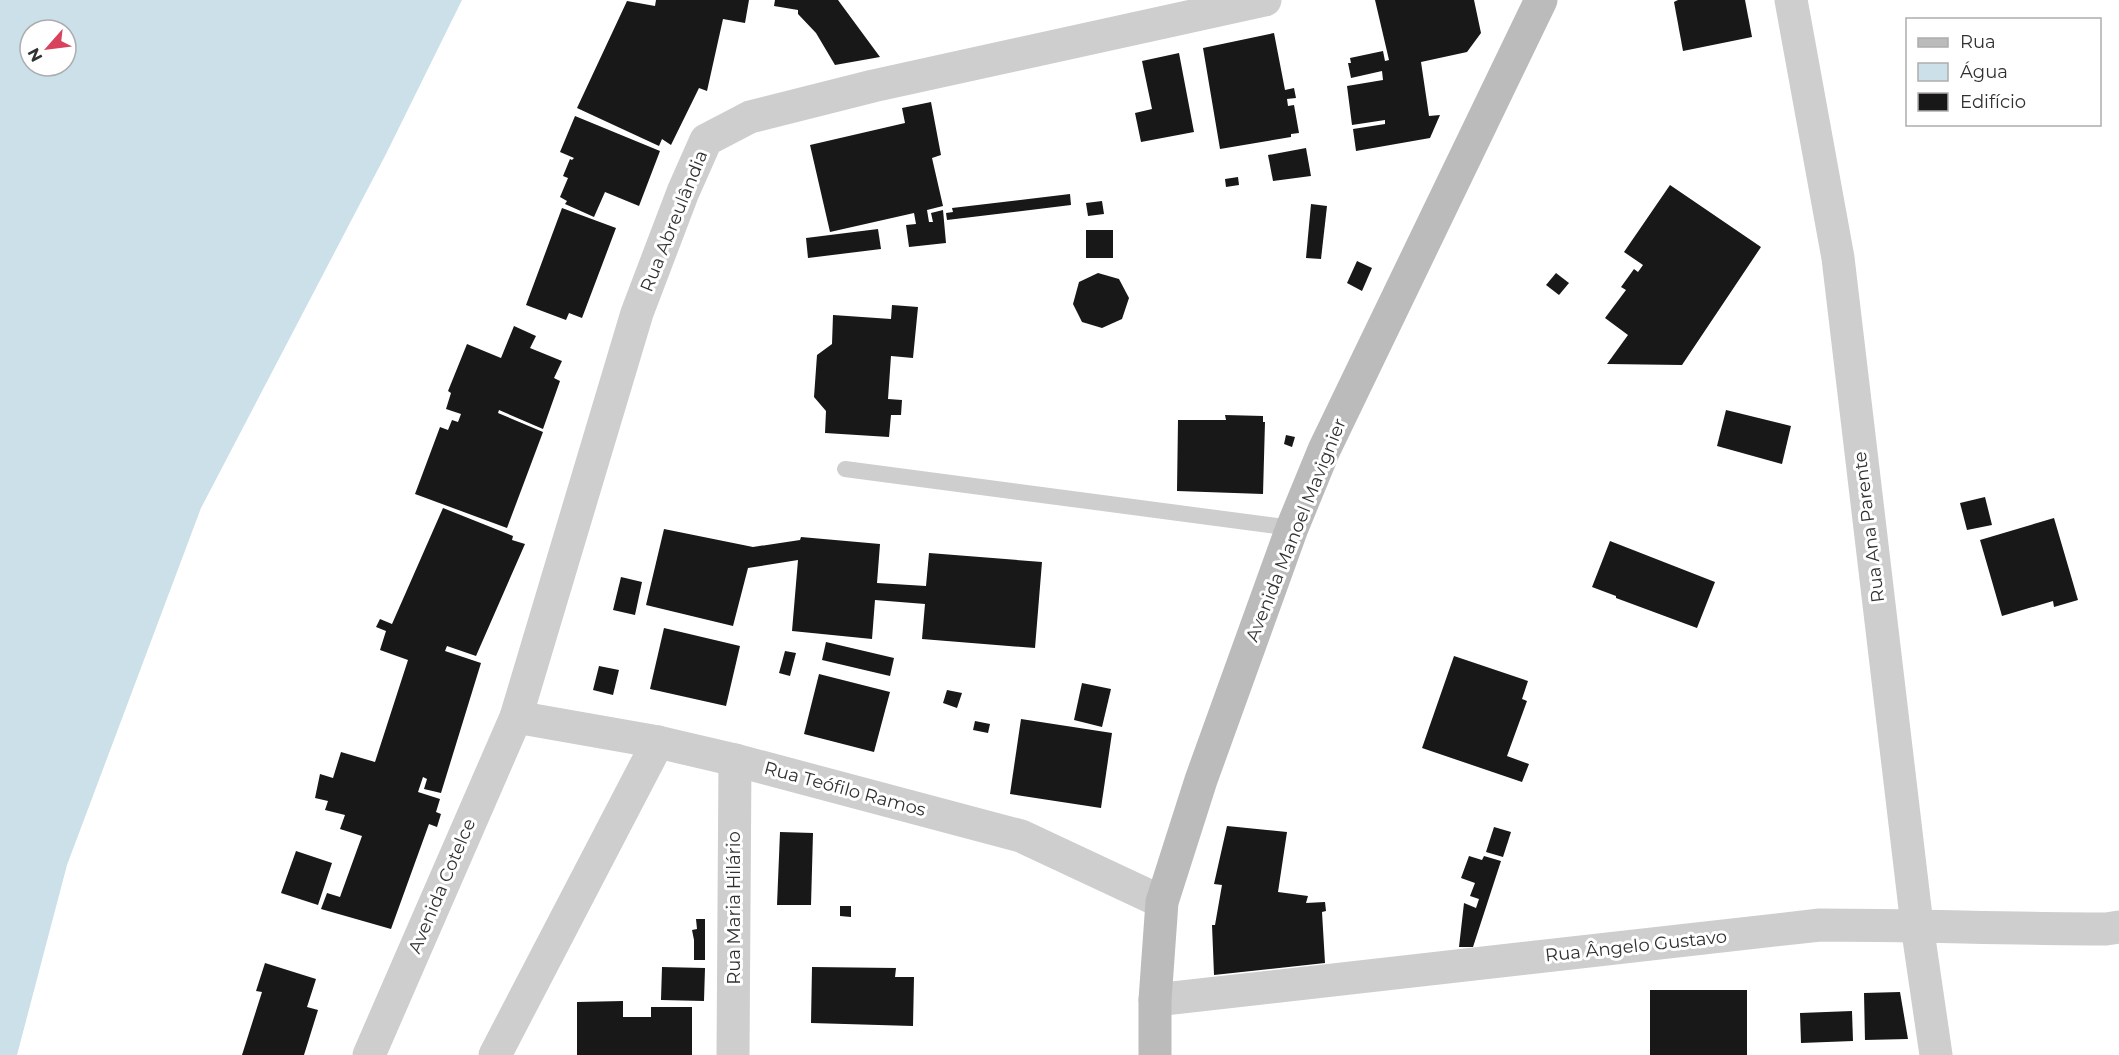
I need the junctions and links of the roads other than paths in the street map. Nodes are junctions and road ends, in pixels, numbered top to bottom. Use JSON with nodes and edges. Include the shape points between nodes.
{"nodes":[{"id":1,"x":1265,"y":0,"type":"edge"},
{"id":2,"x":1541,"y":0,"type":"edge"},
{"id":3,"x":1791,"y":0,"type":"edge"},
{"id":4,"x":844,"y":469,"type":"dead end"},
{"id":5,"x":1292,"y":528,"type":"junction"},
{"id":6,"x":516,"y":717,"type":"junction"},
{"id":7,"x":658,"y":742,"type":"junction"},
{"id":8,"x":735,"y":760,"type":"junction"},
{"id":9,"x":1162,"y":902,"type":"junction"},
{"id":10,"x":1917,"y":926,"type":"junction"},
{"id":11,"x":2119,"y":927,"type":"edge"},
{"id":12,"x":1155,"y":1000,"type":"junction"},
{"id":13,"x":369,"y":1055,"type":"edge"},
{"id":14,"x":495,"y":1055,"type":"edge"},
{"id":15,"x":733,"y":1055,"type":"edge"},
{"id":16,"x":1155,"y":1055,"type":"edge"},
{"id":17,"x":1936,"y":1055,"type":"edge"}],
"edges":[{"from":1,"to":6,"type":"street","name":"Rua Abreulândia","via":[[873,86],[750,117],[706,140],[637,313]]},
{"from":2,"to":5,"type":"street","name":"Avenida Manoel Mavignier","via":[[1324,450]]},
{"from":3,"to":10,"type":"street","name":"Rua Ana Parente","via":[[1838,258]]},
{"from":4,"to":5,"type":"lane"},
{"from":5,"to":9,"type":"street","name":"Avenida Manoel Mavignier","via":[[1201,780]]},
{"from":6,"to":7,"type":"street","name":"Rua Teófilo Ramos"},
{"from":6,"to":13,"type":"street","name":"Avenida Cotelce"},
{"from":7,"to":8,"type":"street","name":"Rua Teófilo Ramos"},
{"from":7,"to":14,"type":"street"},
{"from":8,"to":9,"type":"street","name":"Rua Teófilo Ramos","via":[[1022,836]]},
{"from":8,"to":15,"type":"street","name":"Rua Maria Hilário"},
{"from":9,"to":12,"type":"street","name":"Avenida Manoel Mavignier"},
{"from":10,"to":11,"type":"street","name":"Rua Ângelo Gustavo"},
{"from":10,"to":12,"type":"street","name":"Rua Ângelo Gustavo","via":[[1820,925]]},
{"from":10,"to":17,"type":"street","name":"Rua Ana Parente"},
{"from":12,"to":16,"type":"street","name":"Avenida Manoel Mavignier"}]}
